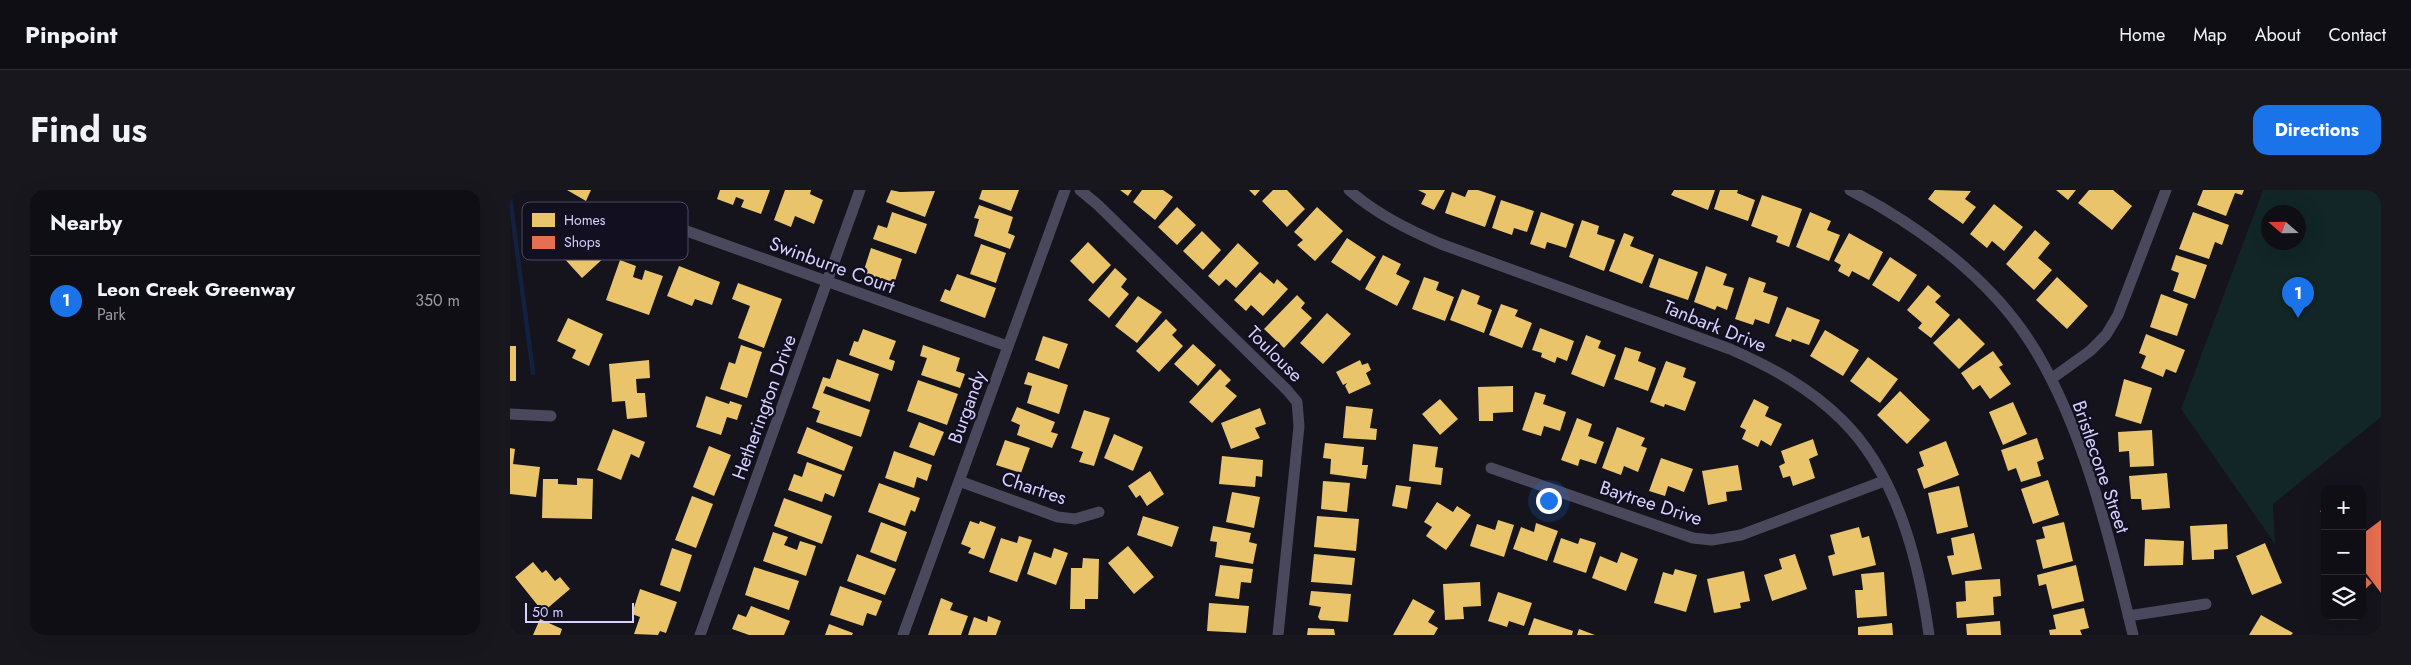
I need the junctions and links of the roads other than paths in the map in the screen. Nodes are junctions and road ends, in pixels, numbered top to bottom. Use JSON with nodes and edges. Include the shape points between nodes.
{"nodes":[{"id":1,"x":860,"y":190,"type":"edge"},
{"id":2,"x":1065,"y":190,"type":"edge"},
{"id":3,"x":1080,"y":190,"type":"edge"},
{"id":4,"x":1349,"y":190,"type":"edge"},
{"id":5,"x":1850,"y":190,"type":"edge"},
{"id":6,"x":2166,"y":190,"type":"edge"},
{"id":7,"x":688,"y":232,"type":"edge"},
{"id":8,"x":827,"y":282,"type":"junction"},
{"id":9,"x":1007,"y":346,"type":"junction"},
{"id":10,"x":2051,"y":379,"type":"junction"},
{"id":11,"x":510,"y":414,"type":"edge"},
{"id":12,"x":551,"y":416,"type":"dead end"},
{"id":13,"x":1491,"y":468,"type":"dead end"},
{"id":14,"x":959,"y":481,"type":"junction"},
{"id":15,"x":1884,"y":481,"type":"junction"},
{"id":16,"x":1099,"y":512,"type":"dead end"},
{"id":17,"x":2206,"y":604,"type":"dead end"},
{"id":18,"x":2128,"y":616,"type":"junction"},
{"id":19,"x":700,"y":635,"type":"edge"},
{"id":20,"x":902,"y":635,"type":"edge"},
{"id":21,"x":1278,"y":635,"type":"edge"},
{"id":22,"x":1929,"y":635,"type":"edge"},
{"id":23,"x":2133,"y":635,"type":"edge"}],
"edges":[{"from":1,"to":8,"type":"street","name":"Hetherington Drive"},
{"from":2,"to":9,"type":"street","name":"Burgandy"},
{"from":3,"to":21,"type":"street","name":"Toulouse","via":[[1297,402],[1299,426]]},
{"from":4,"to":15,"type":"street","name":"Tanbark Drive","via":[[1381,213],[1441,244],[1697,336],[1768,366],[1825,404],[1844,421]]},
{"from":5,"to":10,"type":"street","name":"Bristlecone Street","via":[[1889,210],[1927,236],[1993,296],[2022,330]]},
{"from":6,"to":10,"type":"street","via":[[2118,315],[2106,335],[2090,352]]},
{"from":7,"to":8,"type":"street","name":"Swinburre Court"},
{"from":8,"to":9,"type":"street","name":"Swinburre Court"},
{"from":8,"to":19,"type":"street","name":"Hetherington Drive"},
{"from":9,"to":14,"type":"street","name":"Burgandy"},
{"from":10,"to":18,"type":"street","name":"Bristlecone Street","via":[[2083,455]]},
{"from":11,"to":12,"type":"street"},
{"from":13,"to":15,"type":"street","name":"Baytree Drive","via":[[1693,538],[1712,540],[1741,534]]},
{"from":14,"to":16,"type":"street","name":"Chartres","via":[[1058,517],[1075,519]]},
{"from":14,"to":20,"type":"street","name":"Burgandy"},
{"from":15,"to":22,"type":"street","name":"Tanbark Drive","via":[[1897,506],[1923,592]]},
{"from":17,"to":18,"type":"street"},
{"from":18,"to":23,"type":"street","name":"Bristlecone Street"}]}
